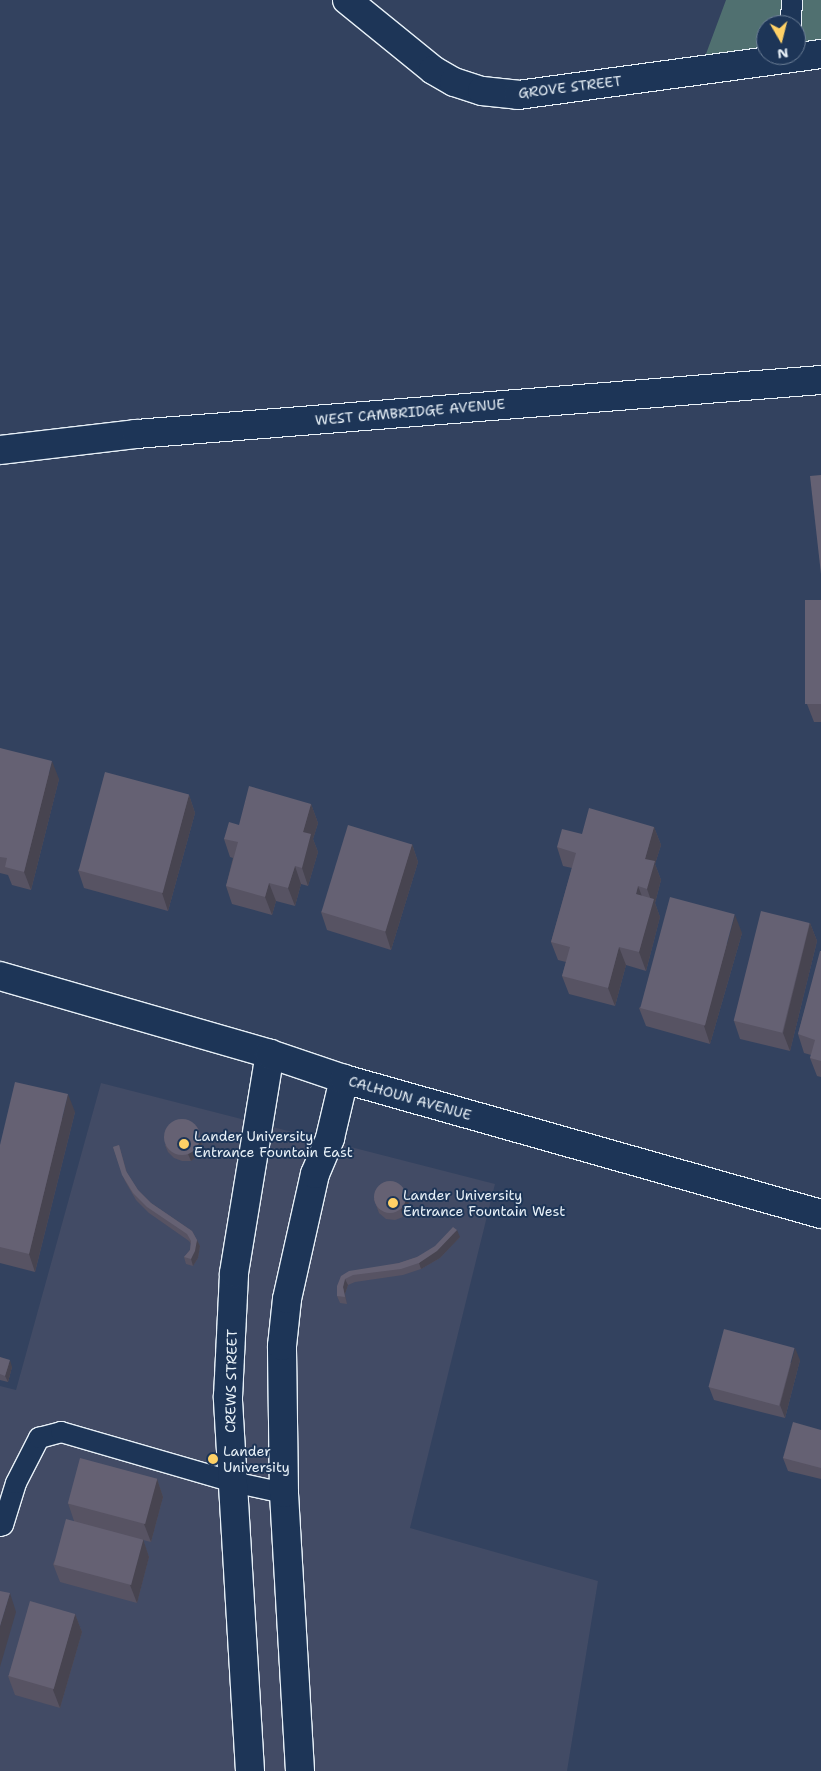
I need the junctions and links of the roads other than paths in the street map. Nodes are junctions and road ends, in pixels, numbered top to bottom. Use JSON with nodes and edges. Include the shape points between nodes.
{"nodes":[{"id":1,"x":347,"y":0,"type":"edge"},
{"id":2,"x":792,"y":0,"type":"edge"},
{"id":3,"x":791,"y":15,"type":"edge"},
{"id":4,"x":821,"y":54,"type":"edge"},
{"id":5,"x":806,"y":55,"type":"edge"},
{"id":6,"x":756,"y":62,"type":"edge"},
{"id":7,"x":821,"y":380,"type":"edge"},
{"id":8,"x":0,"y":450,"type":"edge"},
{"id":9,"x":0,"y":976,"type":"edge"},
{"id":10,"x":270,"y":1054,"type":"junction"},
{"id":11,"x":344,"y":1079,"type":"junction"},
{"id":12,"x":821,"y":1214,"type":"edge"},
{"id":13,"x":233,"y":1482,"type":"junction"},
{"id":14,"x":284,"y":1493,"type":"junction"},
{"id":15,"x":0,"y":1526,"type":"edge"},
{"id":16,"x":250,"y":1771,"type":"edge"},
{"id":17,"x":300,"y":1771,"type":"edge"}],
"edges":[{"from":1,"to":6,"type":"street","name":"GROVE STREET","via":[[433,70],[454,82],[482,91],[518,94]]},
{"from":2,"to":3,"type":"lane"},
{"from":4,"to":5,"type":"street","name":"GROVE STREET"},
{"from":7,"to":8,"type":"street","name":"WEST CAMBRIDGE AVENUE","via":[[136,434]]},
{"from":9,"to":10,"type":"street","name":"CALHOUN AVENUE"},
{"from":10,"to":11,"type":"street","name":"CALHOUN AVENUE"},
{"from":10,"to":13,"type":"street","name":"CREWS STREET","via":[[234,1273],[228,1397]]},
{"from":11,"to":12,"type":"street","name":"CALHOUN AVENUE"},
{"from":11,"to":14,"type":"street","via":[[330,1138],[315,1174],[287,1299],[282,1346]]},
{"from":13,"to":14,"type":"lane"},
{"from":13,"to":15,"type":"lane","via":[[62,1432],[39,1438],[16,1483]]},
{"from":13,"to":16,"type":"street","name":"CREWS STREET"},
{"from":14,"to":17,"type":"street"}]}
